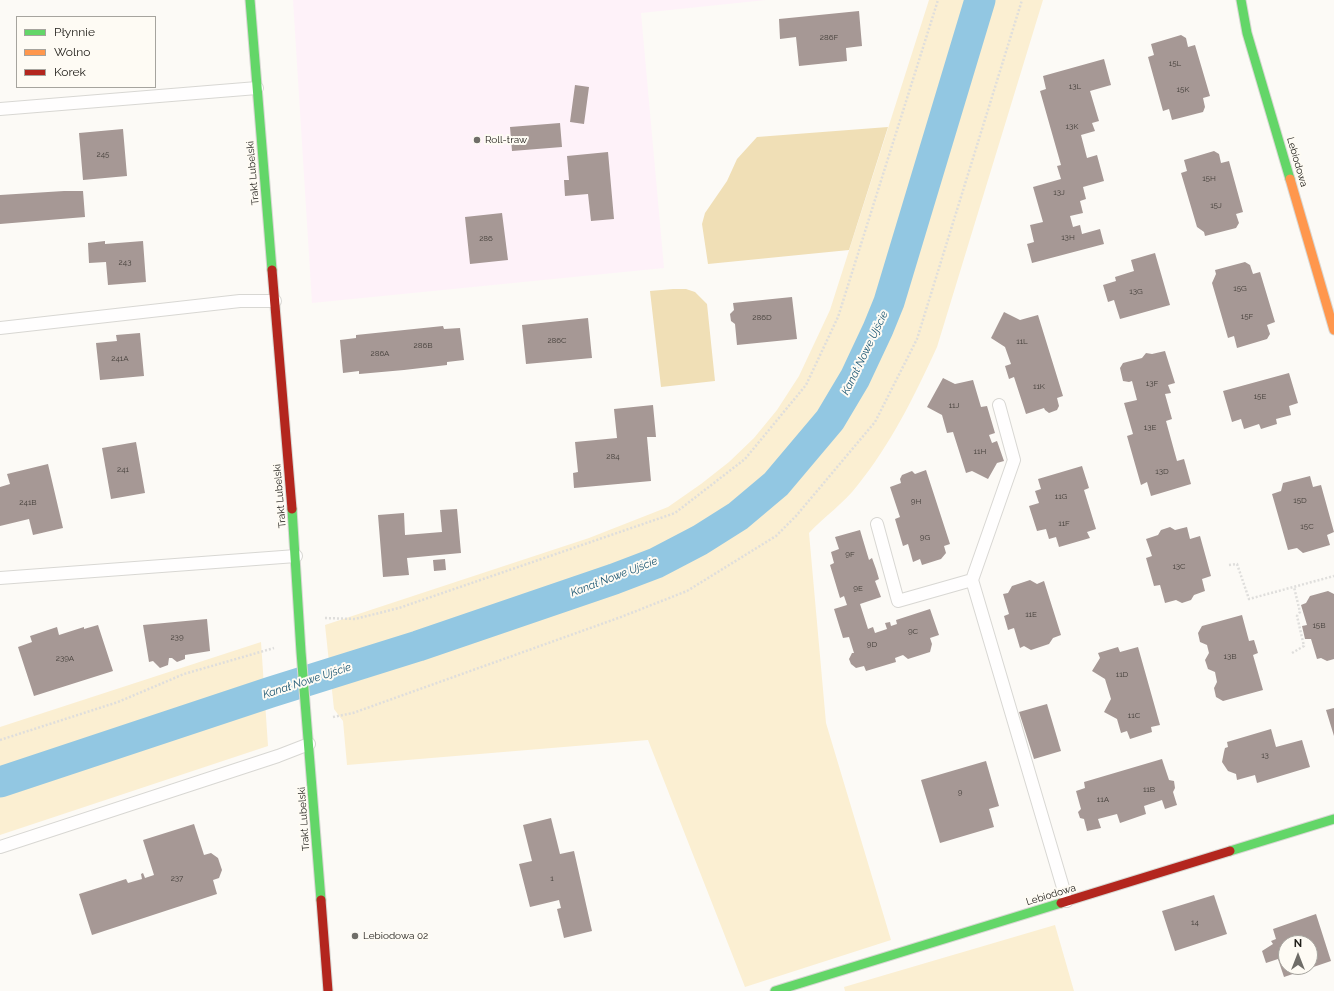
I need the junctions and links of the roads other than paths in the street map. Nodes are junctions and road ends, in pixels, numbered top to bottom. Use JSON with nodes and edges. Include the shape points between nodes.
{"nodes":[{"id":1,"x":250,"y":0,"type":"edge"},
{"id":2,"x":1241,"y":0,"type":"edge"},
{"id":3,"x":257,"y":88,"type":"junction"},
{"id":4,"x":0,"y":109,"type":"edge"},
{"id":5,"x":275,"y":301,"type":"junction"},
{"id":6,"x":0,"y":328,"type":"edge"},
{"id":7,"x":1334,"y":330,"type":"edge"},
{"id":8,"x":1000,"y":405,"type":"dead end"},
{"id":9,"x":877,"y":524,"type":"dead end"},
{"id":10,"x":296,"y":556,"type":"junction"},
{"id":11,"x":0,"y":578,"type":"edge"},
{"id":12,"x":972,"y":580,"type":"junction"},
{"id":13,"x":309,"y":744,"type":"junction"},
{"id":14,"x":1334,"y":819,"type":"edge"},
{"id":15,"x":0,"y":848,"type":"edge"},
{"id":16,"x":1067,"y":901,"type":"junction"},
{"id":17,"x":328,"y":991,"type":"edge"},
{"id":18,"x":775,"y":991,"type":"edge"}],
"edges":[{"from":1,"to":3,"type":"street","name":"Trakt Lubelski"},
{"from":2,"to":7,"type":"street","name":"Lebiodowa","via":[[1247,33]]},
{"from":3,"to":4,"type":"lane"},
{"from":3,"to":5,"type":"street","name":"Trakt Lubelski"},
{"from":5,"to":6,"type":"lane","via":[[240,301]]},
{"from":5,"to":10,"type":"street","name":"Trakt Lubelski"},
{"from":8,"to":12,"type":"lane","via":[[1014,460]]},
{"from":9,"to":12,"type":"lane","via":[[898,601]]},
{"from":10,"to":11,"type":"lane"},
{"from":10,"to":13,"type":"street","name":"Trakt Lubelski"},
{"from":12,"to":16,"type":"lane"},
{"from":13,"to":15,"type":"lane"},
{"from":13,"to":17,"type":"street","name":"Trakt Lubelski"},
{"from":14,"to":16,"type":"street","name":"Lebiodowa"},
{"from":16,"to":18,"type":"street","name":"Lebiodowa"}]}
